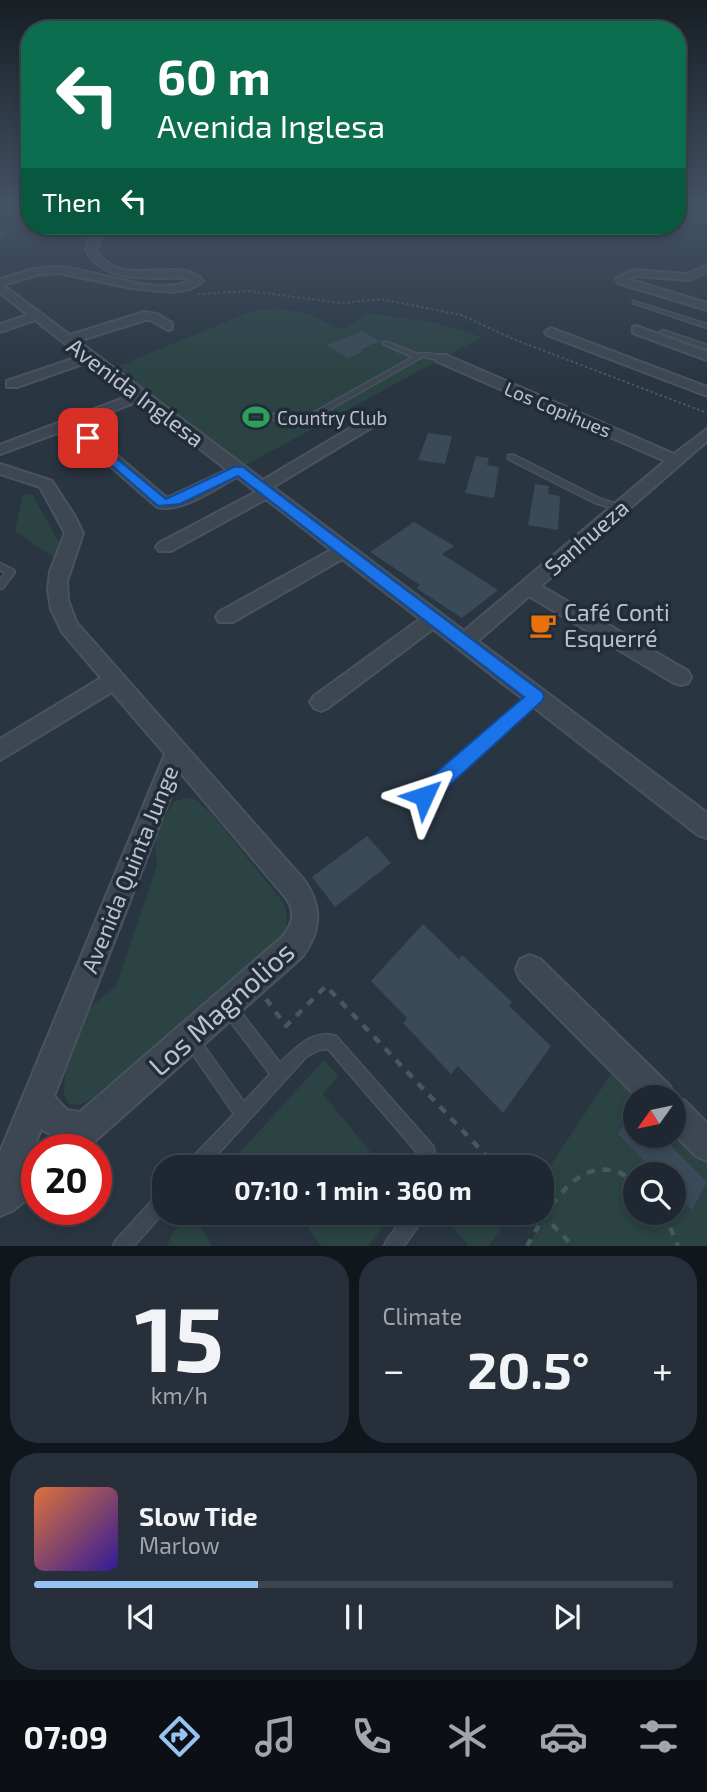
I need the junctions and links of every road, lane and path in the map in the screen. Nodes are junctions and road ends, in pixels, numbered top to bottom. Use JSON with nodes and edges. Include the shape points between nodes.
{"nodes":[{"id":1,"x":101,"y":262,"type":"edge"},
{"id":2,"x":707,"y":268,"type":"edge"},
{"id":3,"x":0,"y":283,"type":"edge"},
{"id":4,"x":187,"y":287,"type":"junction"},
{"id":5,"x":0,"y":288,"type":"edge"},
{"id":6,"x":635,"y":302,"type":"dead end"},
{"id":7,"x":707,"y":307,"type":"edge"},
{"id":8,"x":37,"y":316,"type":"junction"},
{"id":9,"x":168,"y":326,"type":"dead end"},
{"id":10,"x":707,"y":326,"type":"edge"},
{"id":11,"x":0,"y":328,"type":"edge"},
{"id":12,"x":637,"y":330,"type":"dead end"},
{"id":13,"x":551,"y":332,"type":"dead end"},
{"id":14,"x":663,"y":332,"type":"dead end"},
{"id":15,"x":68,"y":340,"type":"junction"},
{"id":16,"x":385,"y":343,"type":"dead end"},
{"id":17,"x":707,"y":347,"type":"edge"},
{"id":18,"x":707,"y":356,"type":"edge"},
{"id":19,"x":90,"y":357,"type":"junction"},
{"id":20,"x":418,"y":357,"type":"junction"},
{"id":21,"x":441,"y":358,"type":"joint"},
{"id":22,"x":0,"y":374,"type":"edge"},
{"id":23,"x":707,"y":392,"type":"edge"},
{"id":24,"x":141,"y":396,"type":"junction"},
{"id":25,"x":707,"y":413,"type":"edge"},
{"id":26,"x":267,"y":414,"type":"dead end"},
{"id":27,"x":379,"y":417,"type":"dead end"},
{"id":28,"x":70,"y":423,"type":"junction"},
{"id":29,"x":707,"y":433,"type":"edge"},
{"id":30,"x":0,"y":450,"type":"edge"},
{"id":31,"x":511,"y":457,"type":"dead end"},
{"id":32,"x":676,"y":460,"type":"junction"},
{"id":33,"x":0,"y":469,"type":"edge"},
{"id":34,"x":239,"y":470,"type":"junction"},
{"id":35,"x":575,"y":483,"type":"dead end"},
{"id":36,"x":265,"y":490,"type":"junction"},
{"id":37,"x":620,"y":508,"type":"junction"},
{"id":38,"x":165,"y":547,"type":"dead end"},
{"id":39,"x":344,"y":550,"type":"junction"},
{"id":40,"x":0,"y":566,"type":"edge"},
{"id":41,"x":2,"y":582,"type":"edge"},
{"id":42,"x":528,"y":587,"type":"junction"},
{"id":43,"x":226,"y":617,"type":"dead end"},
{"id":44,"x":434,"y":618,"type":"junction"},
{"id":45,"x":464,"y":642,"type":"junction"},
{"id":46,"x":681,"y":677,"type":"dead end"},
{"id":47,"x":115,"y":680,"type":"junction"},
{"id":48,"x":536,"y":696,"type":"junction"},
{"id":49,"x":321,"y":702,"type":"dead end"},
{"id":50,"x":0,"y":750,"type":"edge"},
{"id":51,"x":176,"y":753,"type":"junction"},
{"id":52,"x":424,"y":796,"type":"dead end"},
{"id":53,"x":707,"y":827,"type":"edge"},
{"id":54,"x":530,"y":969,"type":"dead end"},
{"id":55,"x":253,"y":981,"type":"junction"},
{"id":56,"x":227,"y":1004,"type":"junction"},
{"id":57,"x":189,"y":1037,"type":"junction"},
{"id":58,"x":280,"y":1075,"type":"junction"},
{"id":59,"x":647,"y":1085,"type":"edge"},
{"id":60,"x":38,"y":1096,"type":"junction"},
{"id":61,"x":244,"y":1115,"type":"junction"},
{"id":62,"x":686,"y":1124,"type":"edge"},
{"id":63,"x":86,"y":1128,"type":"junction"},
{"id":64,"x":79,"y":1134,"type":"edge"},
{"id":65,"x":707,"y":1145,"type":"edge"},
{"id":66,"x":206,"y":1155,"type":"edge"},
{"id":67,"x":428,"y":1155,"type":"edge"},
{"id":68,"x":486,"y":1155,"type":"edge"},
{"id":69,"x":623,"y":1175,"type":"edge"},
{"id":70,"x":21,"y":1183,"type":"edge"},
{"id":71,"x":0,"y":1192,"type":"edge"},
{"id":72,"x":0,"y":1199,"type":"edge"},
{"id":73,"x":554,"y":1202,"type":"edge"},
{"id":74,"x":152,"y":1213,"type":"edge"},
{"id":75,"x":408,"y":1225,"type":"edge"},
{"id":76,"x":538,"y":1225,"type":"edge"},
{"id":77,"x":553,"y":1225,"type":"edge"},
{"id":78,"x":669,"y":1225,"type":"edge"},
{"id":79,"x":122,"y":1246,"type":"edge"},
{"id":80,"x":393,"y":1246,"type":"edge"},
{"id":81,"x":527,"y":1246,"type":"edge"},
{"id":82,"x":573,"y":1246,"type":"edge"},
{"id":83,"x":678,"y":1246,"type":"edge"}],
"edges":[{"from":1,"to":4,"type":"street","via":[[129,274],[197,278]]},
{"from":2,"to":7,"type":"street","via":[[689,277],[634,273],[621,278]]},
{"from":3,"to":4,"type":"street","via":[[59,270],[132,285]]},
{"from":4,"to":25,"type":"path","via":[[211,295],[249,291],[342,303],[381,299],[461,315]]},
{"from":5,"to":8,"type":"street","name":"Avenida Inglesa"},
{"from":6,"to":10,"type":"lane"},
{"from":8,"to":11,"type":"street"},
{"from":8,"to":15,"type":"street","name":"Avenida Inglesa"},
{"from":9,"to":15,"type":"street","via":[[144,316]]},
{"from":12,"to":18,"type":"street"},
{"from":13,"to":23,"type":"street"},
{"from":14,"to":17,"type":"lane"},
{"from":15,"to":19,"type":"street","name":"Avenida Inglesa"},
{"from":16,"to":20,"type":"lane"},
{"from":19,"to":22,"type":"street","via":[[17,389]]},
{"from":19,"to":24,"type":"street","name":"Avenida Inglesa"},
{"from":20,"to":21,"type":"lane"},
{"from":20,"to":26,"type":"lane","via":[[296,425]]},
{"from":21,"to":32,"type":"street","name":"Los Copihues"},
{"from":24,"to":28,"type":"street"},
{"from":24,"to":34,"type":"street","name":"Avenida Inglesa"},
{"from":27,"to":36,"type":"street"},
{"from":28,"to":30,"type":"street"},
{"from":28,"to":34,"type":"street","via":[[163,503],[175,502]]},
{"from":29,"to":32,"type":"street","name":"Sanhueza"},
{"from":31,"to":37,"type":"lane"},
{"from":32,"to":37,"type":"street","name":"Sanhueza"},
{"from":33,"to":47,"type":"street","name":"Avenida Quinta Junge","via":[[46,484],[73,528],[73,541],[58,574],[58,602],[69,627]]},
{"from":34,"to":36,"type":"street","name":"Avenida Inglesa"},
{"from":35,"to":37,"type":"lane"},
{"from":36,"to":38,"type":"street"},
{"from":36,"to":39,"type":"street","name":"Avenida Inglesa"},
{"from":37,"to":42,"type":"street","name":"Sanhueza"},
{"from":39,"to":43,"type":"street"},
{"from":39,"to":44,"type":"street","name":"Avenida Inglesa"},
{"from":40,"to":41,"type":"lane","via":[[11,572]]},
{"from":42,"to":45,"type":"street","name":"Sanhueza"},
{"from":42,"to":46,"type":"street"},
{"from":44,"to":45,"type":"street","name":"Avenida Inglesa"},
{"from":44,"to":49,"type":"street"},
{"from":45,"to":48,"type":"street","name":"Avenida Inglesa"},
{"from":47,"to":50,"type":"street"},
{"from":47,"to":51,"type":"street","name":"Avenida Quinta Junge"},
{"from":48,"to":52,"type":"lane"},
{"from":48,"to":53,"type":"street","name":"Avenida Inglesa"},
{"from":51,"to":55,"type":"street","name":"Los Magnolios","via":[[305,906],[306,922],[299,939]]},
{"from":51,"to":60,"type":"street","name":"Avenida Quinta Junge"},
{"from":54,"to":59,"type":"street"},
{"from":55,"to":56,"type":"street","name":"Los Magnolios"},
{"from":55,"to":68,"type":"path","via":[[286,1026],[326,986]]},
{"from":56,"to":57,"type":"street","name":"Los Magnolios"},
{"from":56,"to":58,"type":"lane"},
{"from":57,"to":61,"type":"lane"},
{"from":57,"to":63,"type":"street","name":"Los Magnolios"},
{"from":58,"to":61,"type":"lane"},
{"from":58,"to":67,"type":"lane","via":[[309,1047],[331,1041]]},
{"from":60,"to":63,"type":"street","via":[[48,1116],[59,1124]]},
{"from":60,"to":71,"type":"street","name":"Avenida Quinta Junge"},
{"from":61,"to":66,"type":"lane"},
{"from":62,"to":65,"type":"street"},
{"from":63,"to":64,"type":"street","name":"Los Magnolios"},
{"from":69,"to":73,"type":"path","via":[[599,1169],[585,1173],[572,1180]]},
{"from":70,"to":72,"type":"street"},
{"from":74,"to":79,"type":"lane"},
{"from":75,"to":80,"type":"lane"},
{"from":76,"to":81,"type":"path"},
{"from":77,"to":82,"type":"path"},
{"from":78,"to":83,"type":"path"}]}
